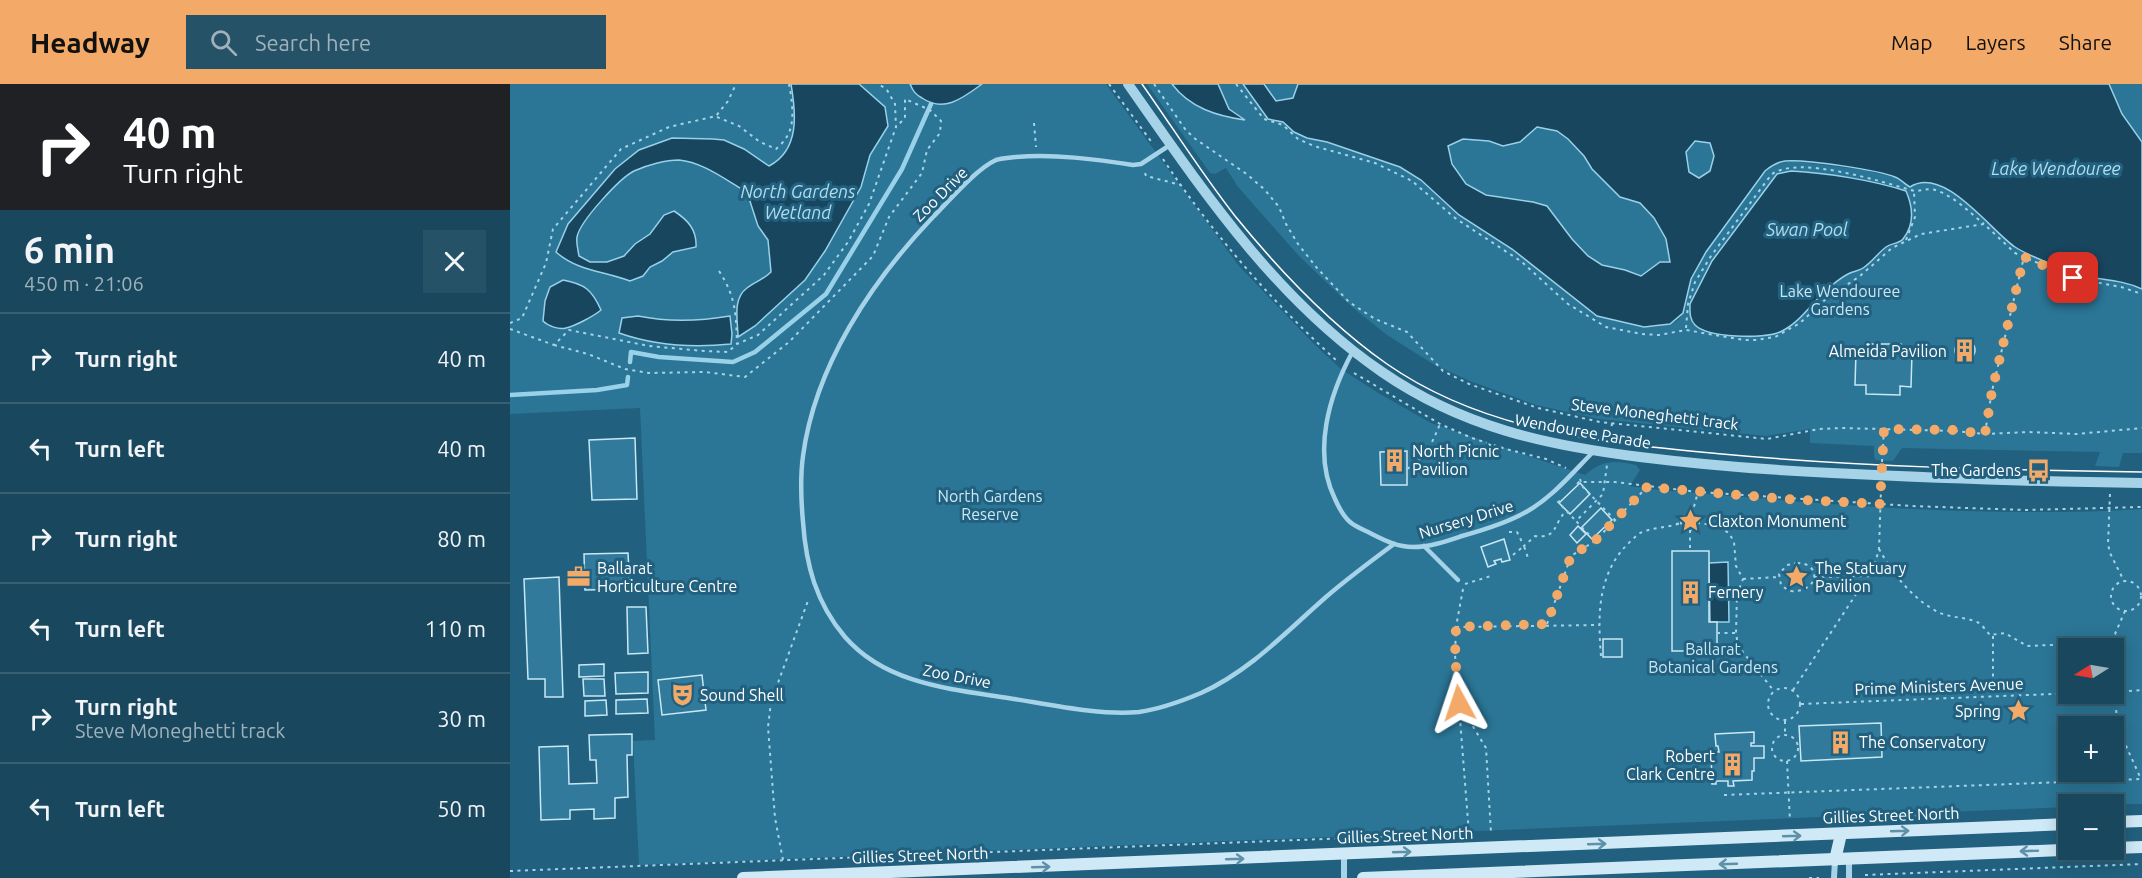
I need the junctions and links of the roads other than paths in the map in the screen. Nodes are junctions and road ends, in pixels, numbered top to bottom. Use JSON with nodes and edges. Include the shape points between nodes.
{"nodes":[{"id":1,"x":1128,"y":84,"type":"edge"},
{"id":2,"x":1171,"y":145,"type":"junction"},
{"id":3,"x":1353,"y":351,"type":"junction"},
{"id":4,"x":1594,"y":452,"type":"junction"},
{"id":5,"x":2142,"y":483,"type":"edge"},
{"id":6,"x":1394,"y":544,"type":"junction"},
{"id":7,"x":1424,"y":546,"type":"junction"},
{"id":8,"x":1458,"y":580,"type":"road end"},
{"id":9,"x":2142,"y":821,"type":"edge"},
{"id":10,"x":2124,"y":822,"type":"edge"},
{"id":11,"x":2058,"y":824,"type":"edge"},
{"id":12,"x":1841,"y":834,"type":"junction"},
{"id":13,"x":2142,"y":847,"type":"edge"},
{"id":14,"x":2124,"y":848,"type":"edge"},
{"id":15,"x":2058,"y":850,"type":"edge"},
{"id":16,"x":1344,"y":854,"type":"junction"},
{"id":17,"x":1849,"y":859,"type":"junction"},
{"id":18,"x":1834,"y":860,"type":"junction"},
{"id":19,"x":877,"y":876,"type":"edge"},
{"id":20,"x":743,"y":878,"type":"edge"},
{"id":21,"x":1344,"y":878,"type":"edge"},
{"id":22,"x":1363,"y":878,"type":"edge"},
{"id":23,"x":1834,"y":878,"type":"edge"},
{"id":24,"x":1849,"y":878,"type":"edge"}],
"edges":[{"from":1,"to":2,"type":"street","name":"Wendouree Parade"},
{"from":2,"to":3,"type":"street","name":"Wendouree Parade","via":[[1252,252]]},
{"from":2,"to":6,"type":"lane","name":"Zoo Drive","via":[[1134,165],[1066,156],[993,162],[963,186],[885,271],[862,304],[814,405],[802,459],[801,497],[805,547],[814,586],[838,627],[855,646],[879,664],[917,681],[956,691],[1052,705],[1107,712],[1140,711],[1204,692],[1245,668]]},
{"from":3,"to":4,"type":"street","name":"Wendouree Parade","via":[[1420,396],[1471,420],[1516,435]]},
{"from":3,"to":6,"type":"lane","via":[[1338,380],[1330,408],[1325,472],[1347,519]]},
{"from":4,"to":5,"type":"street","name":"Wendouree Parade","via":[[1750,469]]},
{"from":4,"to":7,"type":"lane","name":"Nursery Drive","via":[[1526,513]]},
{"from":6,"to":7,"type":"lane","name":"Nursery Drive"},
{"from":7,"to":8,"type":"lane"},
{"from":9,"to":10,"type":"main road"},
{"from":12,"to":11,"type":"main road","name":"Gillies Street North","one_way":true},
{"from":16,"to":12,"type":"main road","name":"Gillies Street North","one_way":true},
{"from":12,"to":17,"type":"main road"},
{"from":12,"to":18,"type":"main road"},
{"from":13,"to":14,"type":"main road"},
{"from":15,"to":17,"type":"main road","one_way":true},
{"from":19,"to":16,"type":"main road","name":"Gillies Street North","one_way":true},
{"from":16,"to":21,"type":"street"},
{"from":17,"to":18,"type":"main road"},
{"from":17,"to":24,"type":"street"},
{"from":18,"to":22,"type":"main road","one_way":true},
{"from":18,"to":23,"type":"street"},
{"from":19,"to":20,"type":"main road","name":"Gillies Street North"}]}
